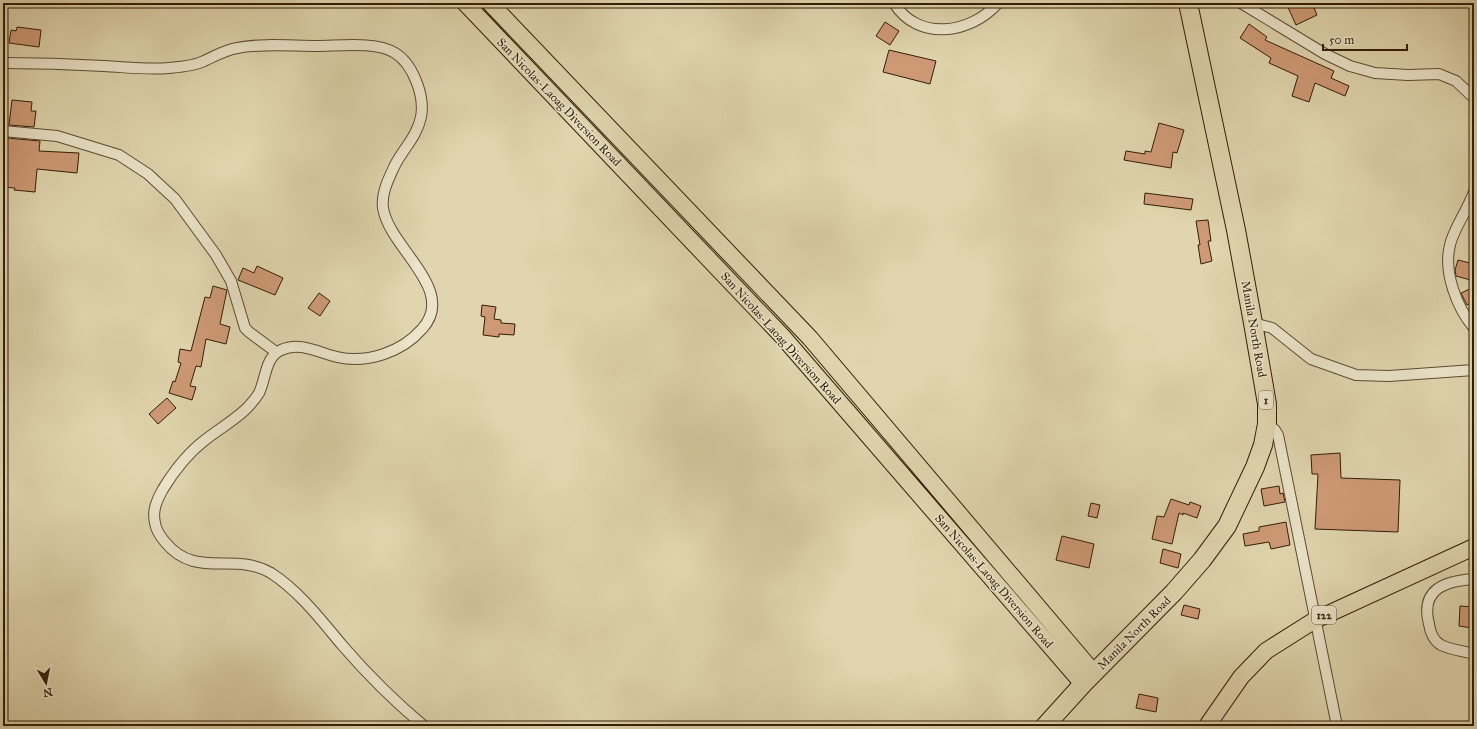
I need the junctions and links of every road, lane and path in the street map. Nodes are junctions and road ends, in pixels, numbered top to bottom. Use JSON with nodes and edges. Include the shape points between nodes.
{"nodes":[{"id":1,"x":465,"y":3,"type":"edge"},
{"id":2,"x":490,"y":3,"type":"edge"},
{"id":3,"x":894,"y":3,"type":"edge"},
{"id":4,"x":998,"y":3,"type":"edge"},
{"id":5,"x":1188,"y":3,"type":"edge"},
{"id":6,"x":1241,"y":3,"type":"edge"},
{"id":7,"x":3,"y":63,"type":"edge"},
{"id":8,"x":1474,"y":98,"type":"edge"},
{"id":9,"x":3,"y":131,"type":"edge"},
{"id":10,"x":1474,"y":192,"type":"edge"},
{"id":11,"x":1253,"y":323,"type":"junction"},
{"id":12,"x":1474,"y":328,"type":"edge"},
{"id":13,"x":276,"y":352,"type":"junction"},
{"id":14,"x":1474,"y":370,"type":"edge"},
{"id":15,"x":1267,"y":424,"type":"junction"},
{"id":16,"x":1474,"y":547,"type":"edge"},
{"id":17,"x":1474,"y":579,"type":"edge"},
{"id":18,"x":1315,"y":620,"type":"junction"},
{"id":19,"x":1474,"y":654,"type":"edge"},
{"id":20,"x":1089,"y":679,"type":"junction"},
{"id":21,"x":424,"y":726,"type":"edge"},
{"id":22,"x":1045,"y":726,"type":"edge"},
{"id":23,"x":1207,"y":726,"type":"edge"},
{"id":24,"x":1337,"y":726,"type":"edge"}],
"edges":[{"from":1,"to":20,"type":"main road","name":"San Nicolas-Laoag Diversion Road","via":[[783,337]]},
{"from":2,"to":20,"type":"main road","name":"San Nicolas-Laoag Diversion Road","via":[[810,338]]},
{"from":3,"to":4,"type":"street","via":[[898,10],[917,24],[930,29],[944,30],[968,25],[983,17]]},
{"from":5,"to":11,"type":"highway","name":"Manila North Road","number":"1"},
{"from":6,"to":8,"type":"street","via":[[1325,54],[1350,66],[1375,73],[1439,74],[1456,81]]},
{"from":7,"to":13,"type":"street","via":[[165,68],[196,64],[240,47],[285,45],[376,47],[392,51],[406,64],[419,91],[422,113],[412,140],[390,177],[384,192],[383,205],[391,229],[430,288],[433,301],[430,318],[417,334],[383,355],[341,358],[305,347],[292,346]]},
{"from":9,"to":13,"type":"street","via":[[57,136],[120,155],[148,174],[175,199],[216,255],[231,281],[245,328]]},
{"from":10,"to":12,"type":"street","via":[[1450,244],[1447,259],[1459,305]]},
{"from":11,"to":14,"type":"street","via":[[1272,328],[1311,359],[1356,375],[1389,376]]},
{"from":11,"to":15,"type":"highway","name":"Manila North Road","number":"1","via":[[1267,404]]},
{"from":13,"to":21,"type":"street","via":[[271,358],[258,394],[246,409],[203,441],[170,478],[155,503],[155,524],[160,536],[183,559],[202,563],[253,565],[268,571],[280,580],[310,608],[373,680]]},
{"from":15,"to":18,"type":"street","via":[[1278,435]]},
{"from":15,"to":20,"type":"highway","name":"Manila North Road","number":"1","via":[[1255,467],[1227,526],[1174,592]]},
{"from":16,"to":18,"type":"main road","number":"122"},
{"from":17,"to":19,"type":"street","via":[[1444,584],[1435,590],[1427,603],[1426,616],[1432,634],[1440,644]]},
{"from":18,"to":23,"type":"main road","number":"122","via":[[1266,651],[1240,677]]},
{"from":18,"to":24,"type":"street"},
{"from":20,"to":22,"type":"highway","name":"Manila North Road","number":"1"}]}
